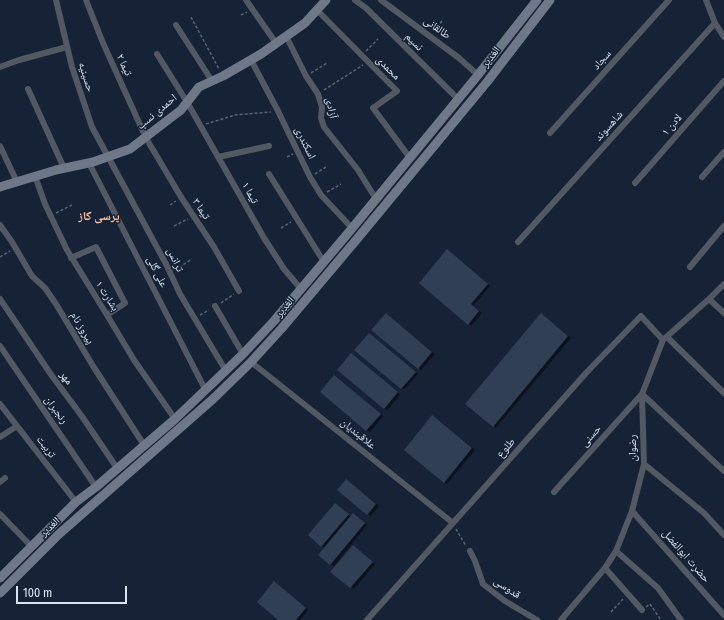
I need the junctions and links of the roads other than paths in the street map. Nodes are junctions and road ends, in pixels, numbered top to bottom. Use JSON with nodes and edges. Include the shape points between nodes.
{"nodes":[{"id":1,"x":56,"y":0,"type":"edge"},
{"id":2,"x":86,"y":0,"type":"edge"},
{"id":3,"x":246,"y":0,"type":"edge"},
{"id":4,"x":326,"y":0,"type":"edge"},
{"id":5,"x":355,"y":0,"type":"edge"},
{"id":6,"x":381,"y":0,"type":"edge"},
{"id":7,"x":537,"y":0,"type":"edge"},
{"id":8,"x":550,"y":0,"type":"edge"},
{"id":9,"x":669,"y":0,"type":"edge"},
{"id":10,"x":707,"y":0,"type":"edge"},
{"id":11,"x":317,"y":10,"type":"junction"},
{"id":12,"x":715,"y":23,"type":"junction"},
{"id":13,"x":176,"y":25,"type":"dead end"},
{"id":14,"x":722,"y":29,"type":"edge"},
{"id":15,"x":286,"y":36,"type":"junction"},
{"id":16,"x":724,"y":37,"type":"edge"},
{"id":17,"x":276,"y":43,"type":"junction"},
{"id":18,"x":67,"y":47,"type":"junction"},
{"id":19,"x":157,"y":54,"type":"dead end"},
{"id":20,"x":251,"y":60,"type":"junction"},
{"id":21,"x":0,"y":68,"type":"edge"},
{"id":22,"x":478,"y":76,"type":"junction"},
{"id":23,"x":212,"y":81,"type":"junction"},
{"id":24,"x":724,"y":81,"type":"edge"},
{"id":25,"x":28,"y":89,"type":"dead end"},
{"id":26,"x":458,"y":99,"type":"junction"},
{"id":27,"x":187,"y":102,"type":"junction"},
{"id":28,"x":550,"y":133,"type":"dead end"},
{"id":29,"x":146,"y":138,"type":"junction"},
{"id":30,"x":0,"y":146,"type":"edge"},
{"id":31,"x":269,"y":146,"type":"dead end"},
{"id":32,"x":724,"y":152,"type":"edge"},
{"id":33,"x":107,"y":157,"type":"junction"},
{"id":34,"x":218,"y":157,"type":"junction"},
{"id":35,"x":410,"y":158,"type":"junction"},
{"id":36,"x":89,"y":163,"type":"junction"},
{"id":37,"x":64,"y":168,"type":"junction"},
{"id":38,"x":269,"y":174,"type":"dead end"},
{"id":39,"x":35,"y":176,"type":"junction"},
{"id":40,"x":702,"y":177,"type":"dead end"},
{"id":41,"x":17,"y":182,"type":"junction"},
{"id":42,"x":635,"y":184,"type":"dead end"},
{"id":43,"x":0,"y":187,"type":"edge"},
{"id":44,"x":376,"y":198,"type":"junction"},
{"id":45,"x":0,"y":225,"type":"edge"},
{"id":46,"x":724,"y":226,"type":"edge"},
{"id":47,"x":352,"y":228,"type":"junction"},
{"id":48,"x":518,"y":242,"type":"dead end"},
{"id":49,"x":71,"y":258,"type":"junction"},
{"id":50,"x":324,"y":262,"type":"junction"},
{"id":51,"x":690,"y":267,"type":"dead end"},
{"id":52,"x":724,"y":284,"type":"edge"},
{"id":53,"x":301,"y":289,"type":"junction"},
{"id":54,"x":239,"y":291,"type":"dead end"},
{"id":55,"x":0,"y":299,"type":"edge"},
{"id":56,"x":709,"y":299,"type":"junction"},
{"id":57,"x":215,"y":306,"type":"dead end"},
{"id":58,"x":724,"y":313,"type":"edge"},
{"id":59,"x":108,"y":314,"type":"junction"},
{"id":60,"x":665,"y":339,"type":"junction"},
{"id":61,"x":0,"y":346,"type":"edge"},
{"id":62,"x":243,"y":354,"type":"junction"},
{"id":63,"x":251,"y":362,"type":"junction"},
{"id":64,"x":226,"y":371,"type":"junction"},
{"id":65,"x":206,"y":391,"type":"junction"},
{"id":66,"x":724,"y":393,"type":"edge"},
{"id":67,"x":642,"y":394,"type":"junction"},
{"id":68,"x":0,"y":404,"type":"edge"},
{"id":69,"x":175,"y":418,"type":"junction"},
{"id":70,"x":17,"y":426,"type":"junction"},
{"id":71,"x":0,"y":437,"type":"edge"},
{"id":72,"x":144,"y":445,"type":"junction"},
{"id":73,"x":644,"y":464,"type":"junction"},
{"id":74,"x":117,"y":468,"type":"junction"},
{"id":75,"x":724,"y":471,"type":"edge"},
{"id":76,"x":96,"y":487,"type":"junction"},
{"id":77,"x":554,"y":492,"type":"dead end"},
{"id":78,"x":76,"y":502,"type":"junction"},
{"id":79,"x":632,"y":510,"type":"junction"},
{"id":80,"x":0,"y":514,"type":"edge"},
{"id":81,"x":453,"y":523,"type":"junction"},
{"id":82,"x":724,"y":536,"type":"edge"},
{"id":83,"x":31,"y":546,"type":"junction"},
{"id":84,"x":470,"y":551,"type":"road end"},
{"id":85,"x":616,"y":552,"type":"junction"},
{"id":86,"x":605,"y":568,"type":"junction"},
{"id":87,"x":0,"y":578,"type":"edge"},
{"id":88,"x":0,"y":593,"type":"edge"},
{"id":89,"x":642,"y":610,"type":"road end"},
{"id":90,"x":724,"y":615,"type":"edge"},
{"id":91,"x":367,"y":620,"type":"edge"},
{"id":92,"x":537,"y":620,"type":"edge"},
{"id":93,"x":561,"y":620,"type":"edge"},
{"id":94,"x":681,"y":620,"type":"edge"}],
"edges":[{"from":1,"to":18,"type":"street","name":"حسینیه"},
{"from":2,"to":29,"type":"street","name":"تیما ۲"},
{"from":3,"to":17,"type":"street"},
{"from":4,"to":11,"type":"main road","name":"احمدی نسب"},
{"from":5,"to":26,"type":"street","name":"نسیم"},
{"from":6,"to":22,"type":"street","name":"طالقانی","via":[[460,58]]},
{"from":7,"to":22,"type":"main road","name":"الغدیر"},
{"from":8,"to":63,"type":"main road","name":"الغدیر","via":[[357,239]]},
{"from":9,"to":28,"type":"street","name":"سجاد"},
{"from":10,"to":12,"type":"street"},
{"from":11,"to":15,"type":"main road","name":"احمدی نسب","via":[[305,23]]},
{"from":11,"to":35,"type":"street","name":"محمدی","via":[[397,91],[373,108]]},
{"from":12,"to":14,"type":"street"},
{"from":12,"to":48,"type":"street","name":"شاهسوند"},
{"from":13,"to":23,"type":"street"},
{"from":14,"to":16,"type":"street"},
{"from":15,"to":17,"type":"main road","name":"احمدی نسب"},
{"from":15,"to":44,"type":"street","name":"آزادی","via":[[318,94],[324,127],[358,170]]},
{"from":17,"to":20,"type":"main road","name":"احمدی نسب"},
{"from":18,"to":21,"type":"street"},
{"from":18,"to":33,"type":"street","name":"حسینیه","via":[[92,127]]},
{"from":19,"to":27,"type":"street","name":"تیما ۱"},
{"from":20,"to":23,"type":"main road","name":"احمدی نسب"},
{"from":20,"to":47,"type":"street","name":"اسکندری","via":[[310,177],[321,194]]},
{"from":22,"to":26,"type":"main road","name":"الغدیر"},
{"from":23,"to":27,"type":"main road","name":"احمدی نسب","via":[[199,87]]},
{"from":24,"to":42,"type":"street","name":"لادن ۱"},
{"from":25,"to":37,"type":"street"},
{"from":26,"to":35,"type":"main road","name":"الغدیر"},
{"from":27,"to":29,"type":"main road","name":"احمدی نسب","via":[[182,110]]},
{"from":27,"to":34,"type":"street","name":"تیما ۱"},
{"from":29,"to":33,"type":"main road","name":"احمدی نسب","via":[[130,149]]},
{"from":29,"to":54,"type":"street","name":"تیما ۳"},
{"from":30,"to":41,"type":"street"},
{"from":31,"to":34,"type":"street"},
{"from":32,"to":40,"type":"street"},
{"from":33,"to":36,"type":"main road","name":"احمدی نسب"},
{"from":33,"to":64,"type":"street","name":"ترانس","via":[[180,294]]},
{"from":34,"to":53,"type":"street","name":"تیما ۱","via":[[268,244]]},
{"from":35,"to":44,"type":"main road","name":"الغدیر"},
{"from":36,"to":37,"type":"main road","name":"احمدی نسب"},
{"from":36,"to":65,"type":"street","name":"علی گلی"},
{"from":37,"to":39,"type":"main road","name":"احمدی نسب"},
{"from":38,"to":50,"type":"street"},
{"from":39,"to":41,"type":"main road","name":"احمدی نسب"},
{"from":39,"to":49,"type":"street","name":"بشارت ۱"},
{"from":41,"to":43,"type":"main road","name":"احمدی نسب"},
{"from":44,"to":47,"type":"main road","name":"الغدیر"},
{"from":45,"to":72,"type":"street","name":"پیروز نام","via":[[32,276],[45,288],[56,304]]},
{"from":46,"to":51,"type":"street"},
{"from":47,"to":50,"type":"main road","name":"الغدیر"},
{"from":49,"to":59,"type":"street","name":"بشارت ۱"},
{"from":49,"to":59,"type":"street","via":[[96,247],[125,303]]},
{"from":50,"to":53,"type":"main road","name":"الغدیر"},
{"from":52,"to":56,"type":"street","name":"رضوان"},
{"from":53,"to":62,"type":"main road","name":"الغدیر"},
{"from":55,"to":74,"type":"street","name":"مهر"},
{"from":56,"to":58,"type":"street"},
{"from":56,"to":60,"type":"street","name":"رضوان"},
{"from":57,"to":62,"type":"street"},
{"from":59,"to":69,"type":"street","name":"بشارت ۱","via":[[134,360]]},
{"from":60,"to":66,"type":"street"},
{"from":60,"to":67,"type":"street","name":"رضوان"},
{"from":60,"to":81,"type":"street","name":"طلوع","via":[[641,316],[586,373]]},
{"from":61,"to":76,"type":"street","name":"رنجبران"},
{"from":62,"to":63,"type":"main road"},
{"from":62,"to":64,"type":"main road","name":"الغدیر"},
{"from":63,"to":81,"type":"street","name":"علاقبندیان"},
{"from":63,"to":88,"type":"main road","name":"الغدیر","via":[[59,534]]},
{"from":64,"to":65,"type":"main road","name":"الغدیر"},
{"from":65,"to":69,"type":"main road","name":"الغدیر"},
{"from":67,"to":73,"type":"street","name":"رضوان"},
{"from":67,"to":75,"type":"street"},
{"from":67,"to":77,"type":"street","name":"حسنی"},
{"from":68,"to":70,"type":"street","name":"تربیت"},
{"from":69,"to":72,"type":"main road","name":"الغدیر"},
{"from":70,"to":71,"type":"street"},
{"from":70,"to":78,"type":"street","name":"تربیت"},
{"from":72,"to":74,"type":"main road","name":"الغدیر"},
{"from":73,"to":79,"type":"street","name":"رضوان"},
{"from":73,"to":82,"type":"street","via":[[704,513]]},
{"from":74,"to":76,"type":"main road","name":"الغدیر"},
{"from":76,"to":78,"type":"main road","name":"الغدیر"},
{"from":78,"to":83,"type":"main road","name":"الغدیر"},
{"from":79,"to":85,"type":"street","name":"رضوان"},
{"from":79,"to":90,"type":"street","name":"حضرت ابوالفضل"},
{"from":80,"to":83,"type":"street"},
{"from":81,"to":91,"type":"street","name":"طلوع"},
{"from":83,"to":87,"type":"main road","name":"الغدیر"},
{"from":84,"to":92,"type":"street","name":"قدوسی","via":[[483,584]]},
{"from":85,"to":86,"type":"street","name":"رضوان"},
{"from":85,"to":94,"type":"street","via":[[658,588]]},
{"from":86,"to":89,"type":"street"},
{"from":86,"to":93,"type":"street","name":"رضوان"}]}
